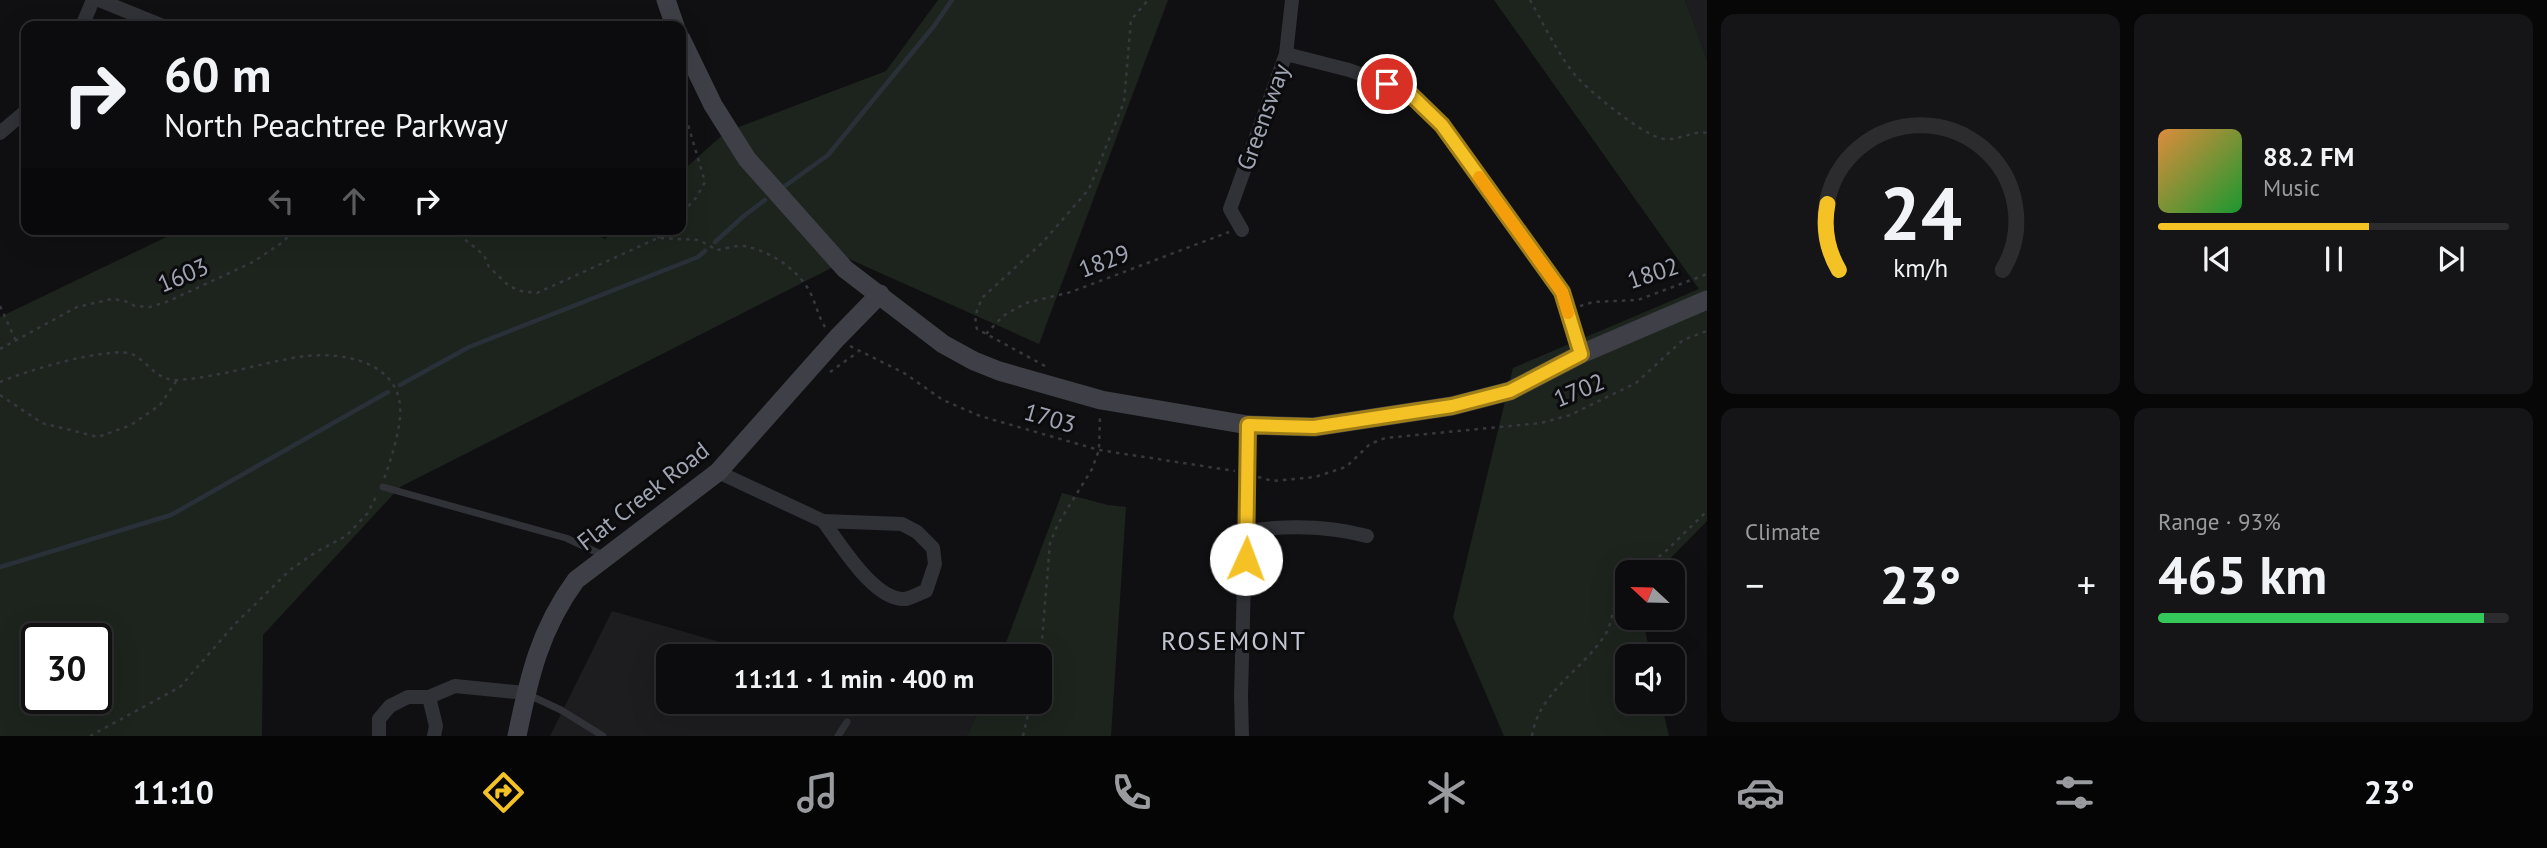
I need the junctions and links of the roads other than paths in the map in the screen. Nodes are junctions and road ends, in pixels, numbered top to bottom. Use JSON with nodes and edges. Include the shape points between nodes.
{"nodes":[{"id":1,"x":93,"y":0,"type":"edge"},
{"id":2,"x":99,"y":0,"type":"edge"},
{"id":3,"x":666,"y":0,"type":"edge"},
{"id":4,"x":1292,"y":0,"type":"edge"},
{"id":5,"x":84,"y":21,"type":"edge"},
{"id":6,"x":151,"y":21,"type":"edge"},
{"id":7,"x":673,"y":21,"type":"edge"},
{"id":8,"x":686,"y":49,"type":"edge"},
{"id":9,"x":1286,"y":54,"type":"junction"},
{"id":10,"x":21,"y":115,"type":"edge"},
{"id":11,"x":0,"y":133,"type":"edge"},
{"id":12,"x":1242,"y":230,"type":"road end"},
{"id":13,"x":880,"y":294,"type":"junction"},
{"id":14,"x":1707,"y":302,"type":"edge"},
{"id":15,"x":1581,"y":354,"type":"junction"},
{"id":16,"x":1248,"y":425,"type":"junction"},
{"id":17,"x":718,"y":472,"type":"junction"},
{"id":18,"x":382,"y":486,"type":"road end"},
{"id":19,"x":823,"y":521,"type":"junction"},
{"id":20,"x":1247,"y":531,"type":"junction"},
{"id":21,"x":1367,"y":536,"type":"dead end"},
{"id":22,"x":605,"y":556,"type":"junction"},
{"id":23,"x":526,"y":693,"type":"junction"},
{"id":24,"x":429,"y":696,"type":"junction"},
{"id":25,"x":847,"y":722,"type":"dead end"},
{"id":26,"x":379,"y":736,"type":"edge"},
{"id":27,"x":434,"y":736,"type":"edge"},
{"id":28,"x":517,"y":736,"type":"edge"},
{"id":29,"x":603,"y":736,"type":"edge"},
{"id":30,"x":838,"y":736,"type":"edge"},
{"id":31,"x":1242,"y":736,"type":"edge"}],
"edges":[{"from":1,"to":5,"type":"street"},
{"from":2,"to":6,"type":"street"},
{"from":3,"to":7,"type":"street"},
{"from":4,"to":9,"type":"street","name":"Greensway"},
{"from":8,"to":13,"type":"street","via":[[747,159],[845,269]]},
{"from":9,"to":12,"type":"street","name":"Greensway","via":[[1230,209]]},
{"from":9,"to":15,"type":"street","via":[[1407,91],[1442,125],[1562,292]]},
{"from":10,"to":11,"type":"street"},
{"from":13,"to":16,"type":"street","via":[[943,344],[999,371],[1101,400]]},
{"from":13,"to":17,"type":"street","name":"Flat Creek Road"},
{"from":14,"to":15,"type":"street"},
{"from":15,"to":16,"type":"street","via":[[1510,391],[1452,406],[1314,427]]},
{"from":16,"to":20,"type":"street"},
{"from":17,"to":19,"type":"street"},
{"from":17,"to":22,"type":"street","name":"Flat Creek Road"},
{"from":18,"to":22,"type":"lane","via":[[566,538]]},
{"from":19,"to":19,"type":"street","via":[[902,524],[917,532],[933,548],[935,564],[926,591],[905,599],[882,593]]},
{"from":20,"to":21,"type":"street","via":[[1307,526]]},
{"from":20,"to":31,"type":"street"},
{"from":22,"to":23,"type":"street","name":"Flat Creek Road","via":[[576,580],[560,602],[540,642]]},
{"from":23,"to":24,"type":"street","via":[[456,686]]},
{"from":23,"to":28,"type":"street","name":"Flat Creek Road"},
{"from":23,"to":29,"type":"lane"},
{"from":24,"to":26,"type":"street","via":[[408,697],[390,706],[379,719]]},
{"from":24,"to":27,"type":"street"},
{"from":25,"to":30,"type":"lane"}]}
